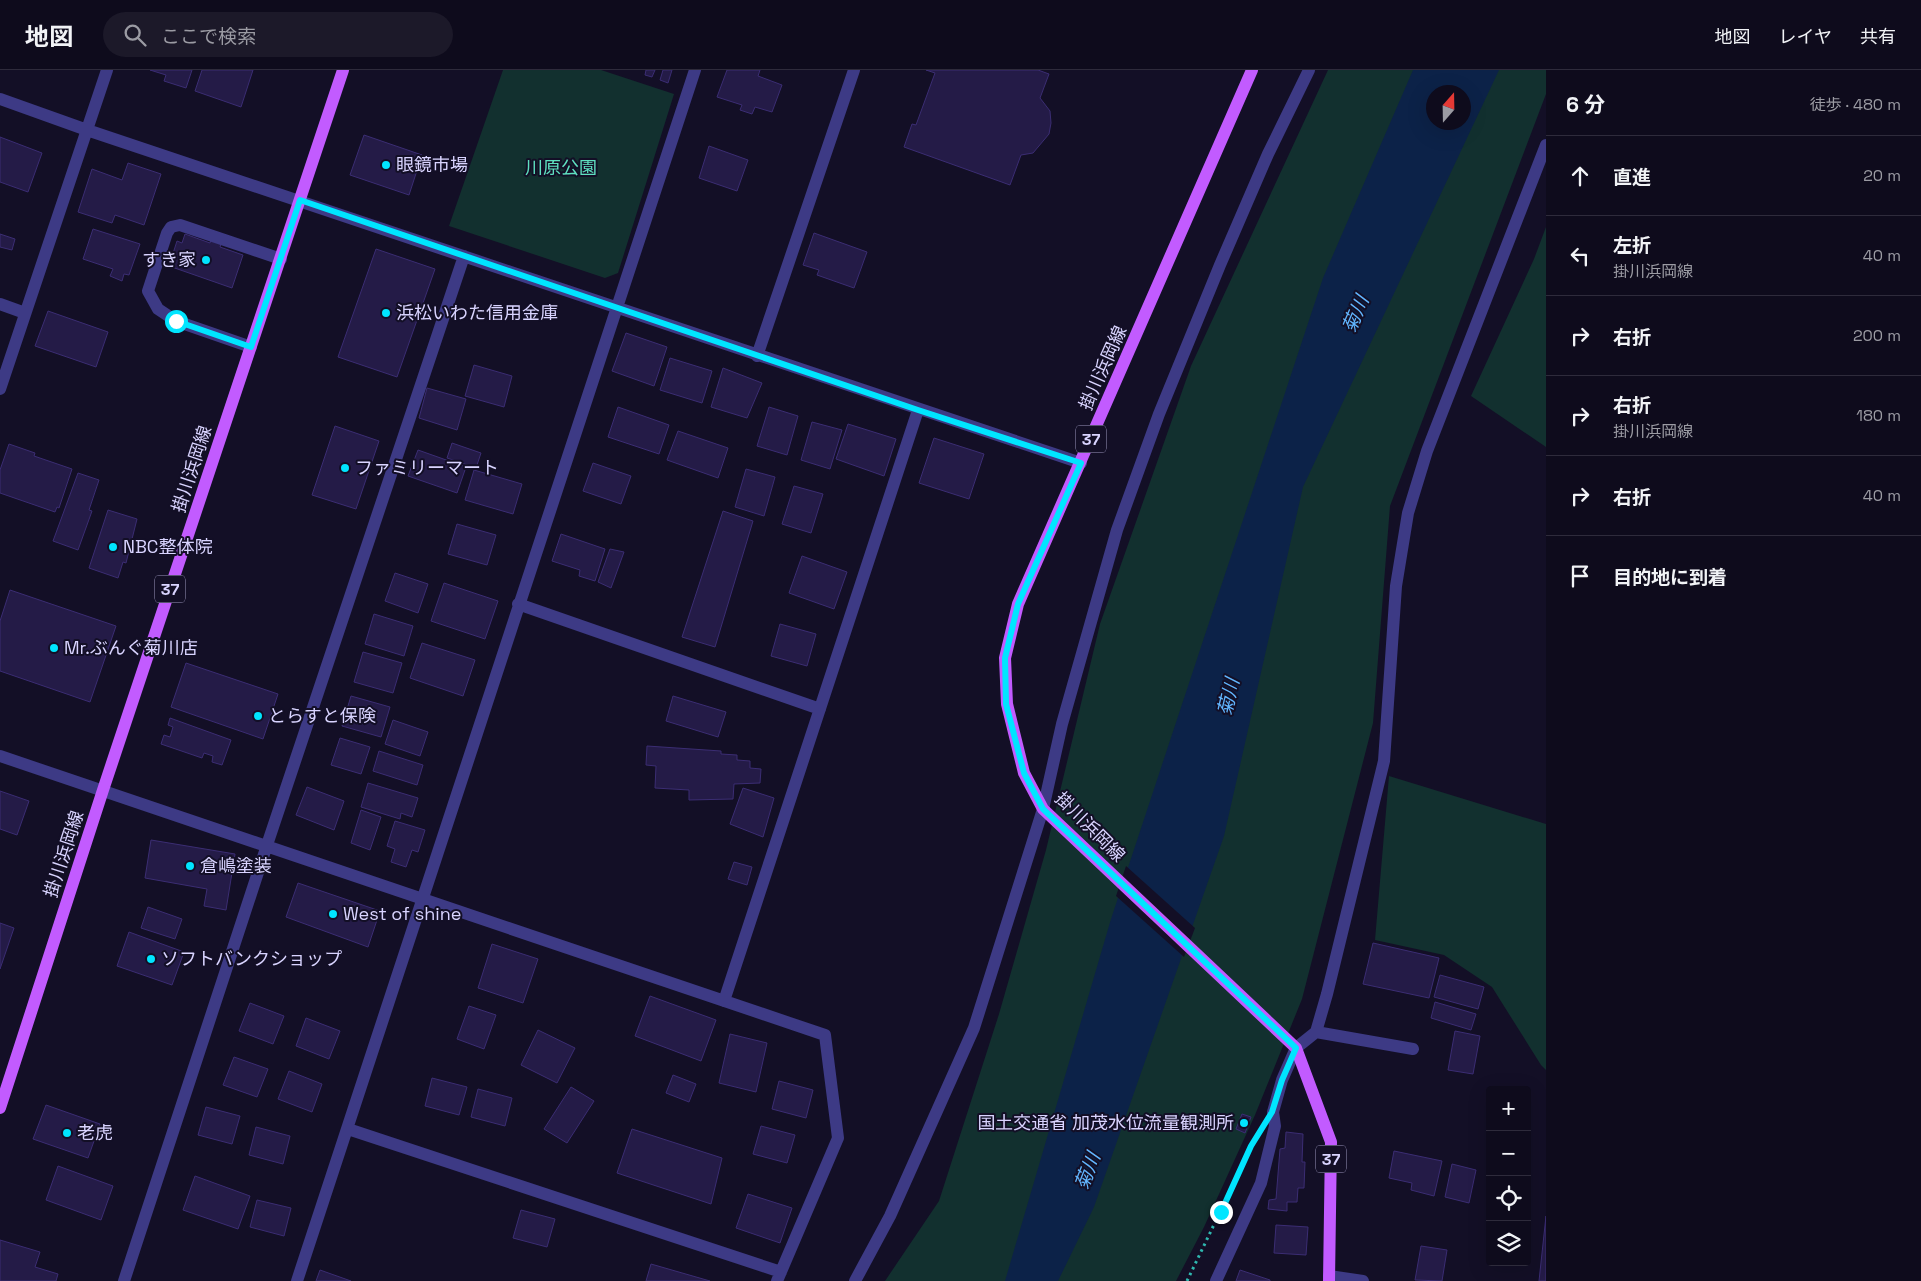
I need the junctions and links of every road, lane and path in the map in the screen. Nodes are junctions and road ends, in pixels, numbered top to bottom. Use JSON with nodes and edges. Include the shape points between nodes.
{"nodes":[{"id":1,"x":107,"y":70,"type":"edge"},
{"id":2,"x":343,"y":70,"type":"edge"},
{"id":3,"x":695,"y":70,"type":"edge"},
{"id":4,"x":854,"y":70,"type":"edge"},
{"id":5,"x":1252,"y":70,"type":"edge"},
{"id":6,"x":1309,"y":70,"type":"edge"},
{"id":7,"x":0,"y":99,"type":"edge"},
{"id":8,"x":87,"y":130,"type":"junction"},
{"id":9,"x":1546,"y":145,"type":"edge"},
{"id":10,"x":300,"y":200,"type":"junction"},
{"id":11,"x":464,"y":256,"type":"junction"},
{"id":12,"x":281,"y":258,"type":"junction"},
{"id":13,"x":0,"y":304,"type":"edge"},
{"id":14,"x":615,"y":307,"type":"junction"},
{"id":15,"x":25,"y":313,"type":"junction"},
{"id":16,"x":251,"y":347,"type":"junction"},
{"id":17,"x":757,"y":356,"type":"junction"},
{"id":18,"x":0,"y":389,"type":"edge"},
{"id":19,"x":918,"y":410,"type":"junction"},
{"id":20,"x":1081,"y":463,"type":"junction"},
{"id":21,"x":518,"y":604,"type":"junction"},
{"id":22,"x":820,"y":709,"type":"junction"},
{"id":23,"x":0,"y":756,"type":"edge"},
{"id":24,"x":103,"y":790,"type":"junction"},
{"id":25,"x":1046,"y":812,"type":"junction"},
{"id":26,"x":267,"y":845,"type":"junction"},
{"id":27,"x":423,"y":898,"type":"junction"},
{"id":28,"x":724,"y":1001,"type":"junction"},
{"id":29,"x":1316,"y":1032,"type":"junction"},
{"id":30,"x":1294,"y":1047,"type":"junction"},
{"id":31,"x":1413,"y":1049,"type":"dead end"},
{"id":32,"x":0,"y":1108,"type":"edge"},
{"id":33,"x":348,"y":1129,"type":"junction"},
{"id":34,"x":1247,"y":1155,"type":"dead end"},
{"id":35,"x":779,"y":1277,"type":"edge"},
{"id":36,"x":1329,"y":1278,"type":"edge"},
{"id":37,"x":124,"y":1281,"type":"edge"},
{"id":38,"x":297,"y":1281,"type":"edge"},
{"id":39,"x":855,"y":1281,"type":"edge"},
{"id":40,"x":1186,"y":1281,"type":"edge"},
{"id":41,"x":1216,"y":1281,"type":"edge"},
{"id":42,"x":1363,"y":1281,"type":"edge"}],
"edges":[{"from":1,"to":8,"type":"street"},
{"from":2,"to":10,"type":"main road","name":"掛川浜岡線","number":"37"},
{"from":3,"to":14,"type":"street"},
{"from":4,"to":17,"type":"street"},
{"from":5,"to":20,"type":"main road","name":"掛川浜岡線","number":"37"},
{"from":6,"to":25,"type":"street","via":[[1220,265],[1117,530],[1062,724]]},
{"from":7,"to":8,"type":"street"},
{"from":8,"to":10,"type":"street"},
{"from":8,"to":15,"type":"street"},
{"from":9,"to":29,"type":"street","via":[[1430,441],[1408,513],[1396,586],[1384,760]]},
{"from":10,"to":11,"type":"street"},
{"from":10,"to":12,"type":"main road","name":"掛川浜岡線","number":"37"},
{"from":11,"to":14,"type":"street"},
{"from":11,"to":26,"type":"street"},
{"from":12,"to":16,"type":"main road","name":"掛川浜岡線","number":"37"},
{"from":12,"to":16,"type":"street","via":[[180,225],[171,227],[167,232],[148,291],[158,309],[176,321]]},
{"from":13,"to":15,"type":"street"},
{"from":14,"to":17,"type":"street"},
{"from":14,"to":21,"type":"street"},
{"from":15,"to":18,"type":"street"},
{"from":16,"to":24,"type":"main road","name":"掛川浜岡線","number":"37"},
{"from":17,"to":19,"type":"street"},
{"from":19,"to":20,"type":"street"},
{"from":19,"to":22,"type":"street"},
{"from":20,"to":25,"type":"main road","name":"掛川浜岡線","number":"37","via":[[1018,604],[1005,658],[1006,704],[1017,747],[1024,773]]},
{"from":21,"to":22,"type":"street"},
{"from":21,"to":27,"type":"street"},
{"from":22,"to":28,"type":"street"},
{"from":23,"to":24,"type":"street"},
{"from":24,"to":26,"type":"street"},
{"from":24,"to":32,"type":"main road","name":"掛川浜岡線","number":"37"},
{"from":25,"to":30,"type":"main road","name":"掛川浜岡線","number":"37"},
{"from":25,"to":39,"type":"street","via":[[974,1028],[890,1216]]},
{"from":26,"to":27,"type":"street"},
{"from":26,"to":37,"type":"street"},
{"from":27,"to":28,"type":"street"},
{"from":27,"to":33,"type":"street"},
{"from":28,"to":35,"type":"street","via":[[825,1035],[838,1138]]},
{"from":29,"to":30,"type":"street"},
{"from":29,"to":31,"type":"street"},
{"from":30,"to":36,"type":"main road","name":"掛川浜岡線","number":"37","via":[[1331,1142]]},
{"from":30,"to":41,"type":"street","via":[[1272,1112],[1275,1126],[1261,1183]]},
{"from":33,"to":35,"type":"street"},
{"from":33,"to":38,"type":"street"},
{"from":34,"to":40,"type":"path"},
{"from":36,"to":42,"type":"street"}]}
